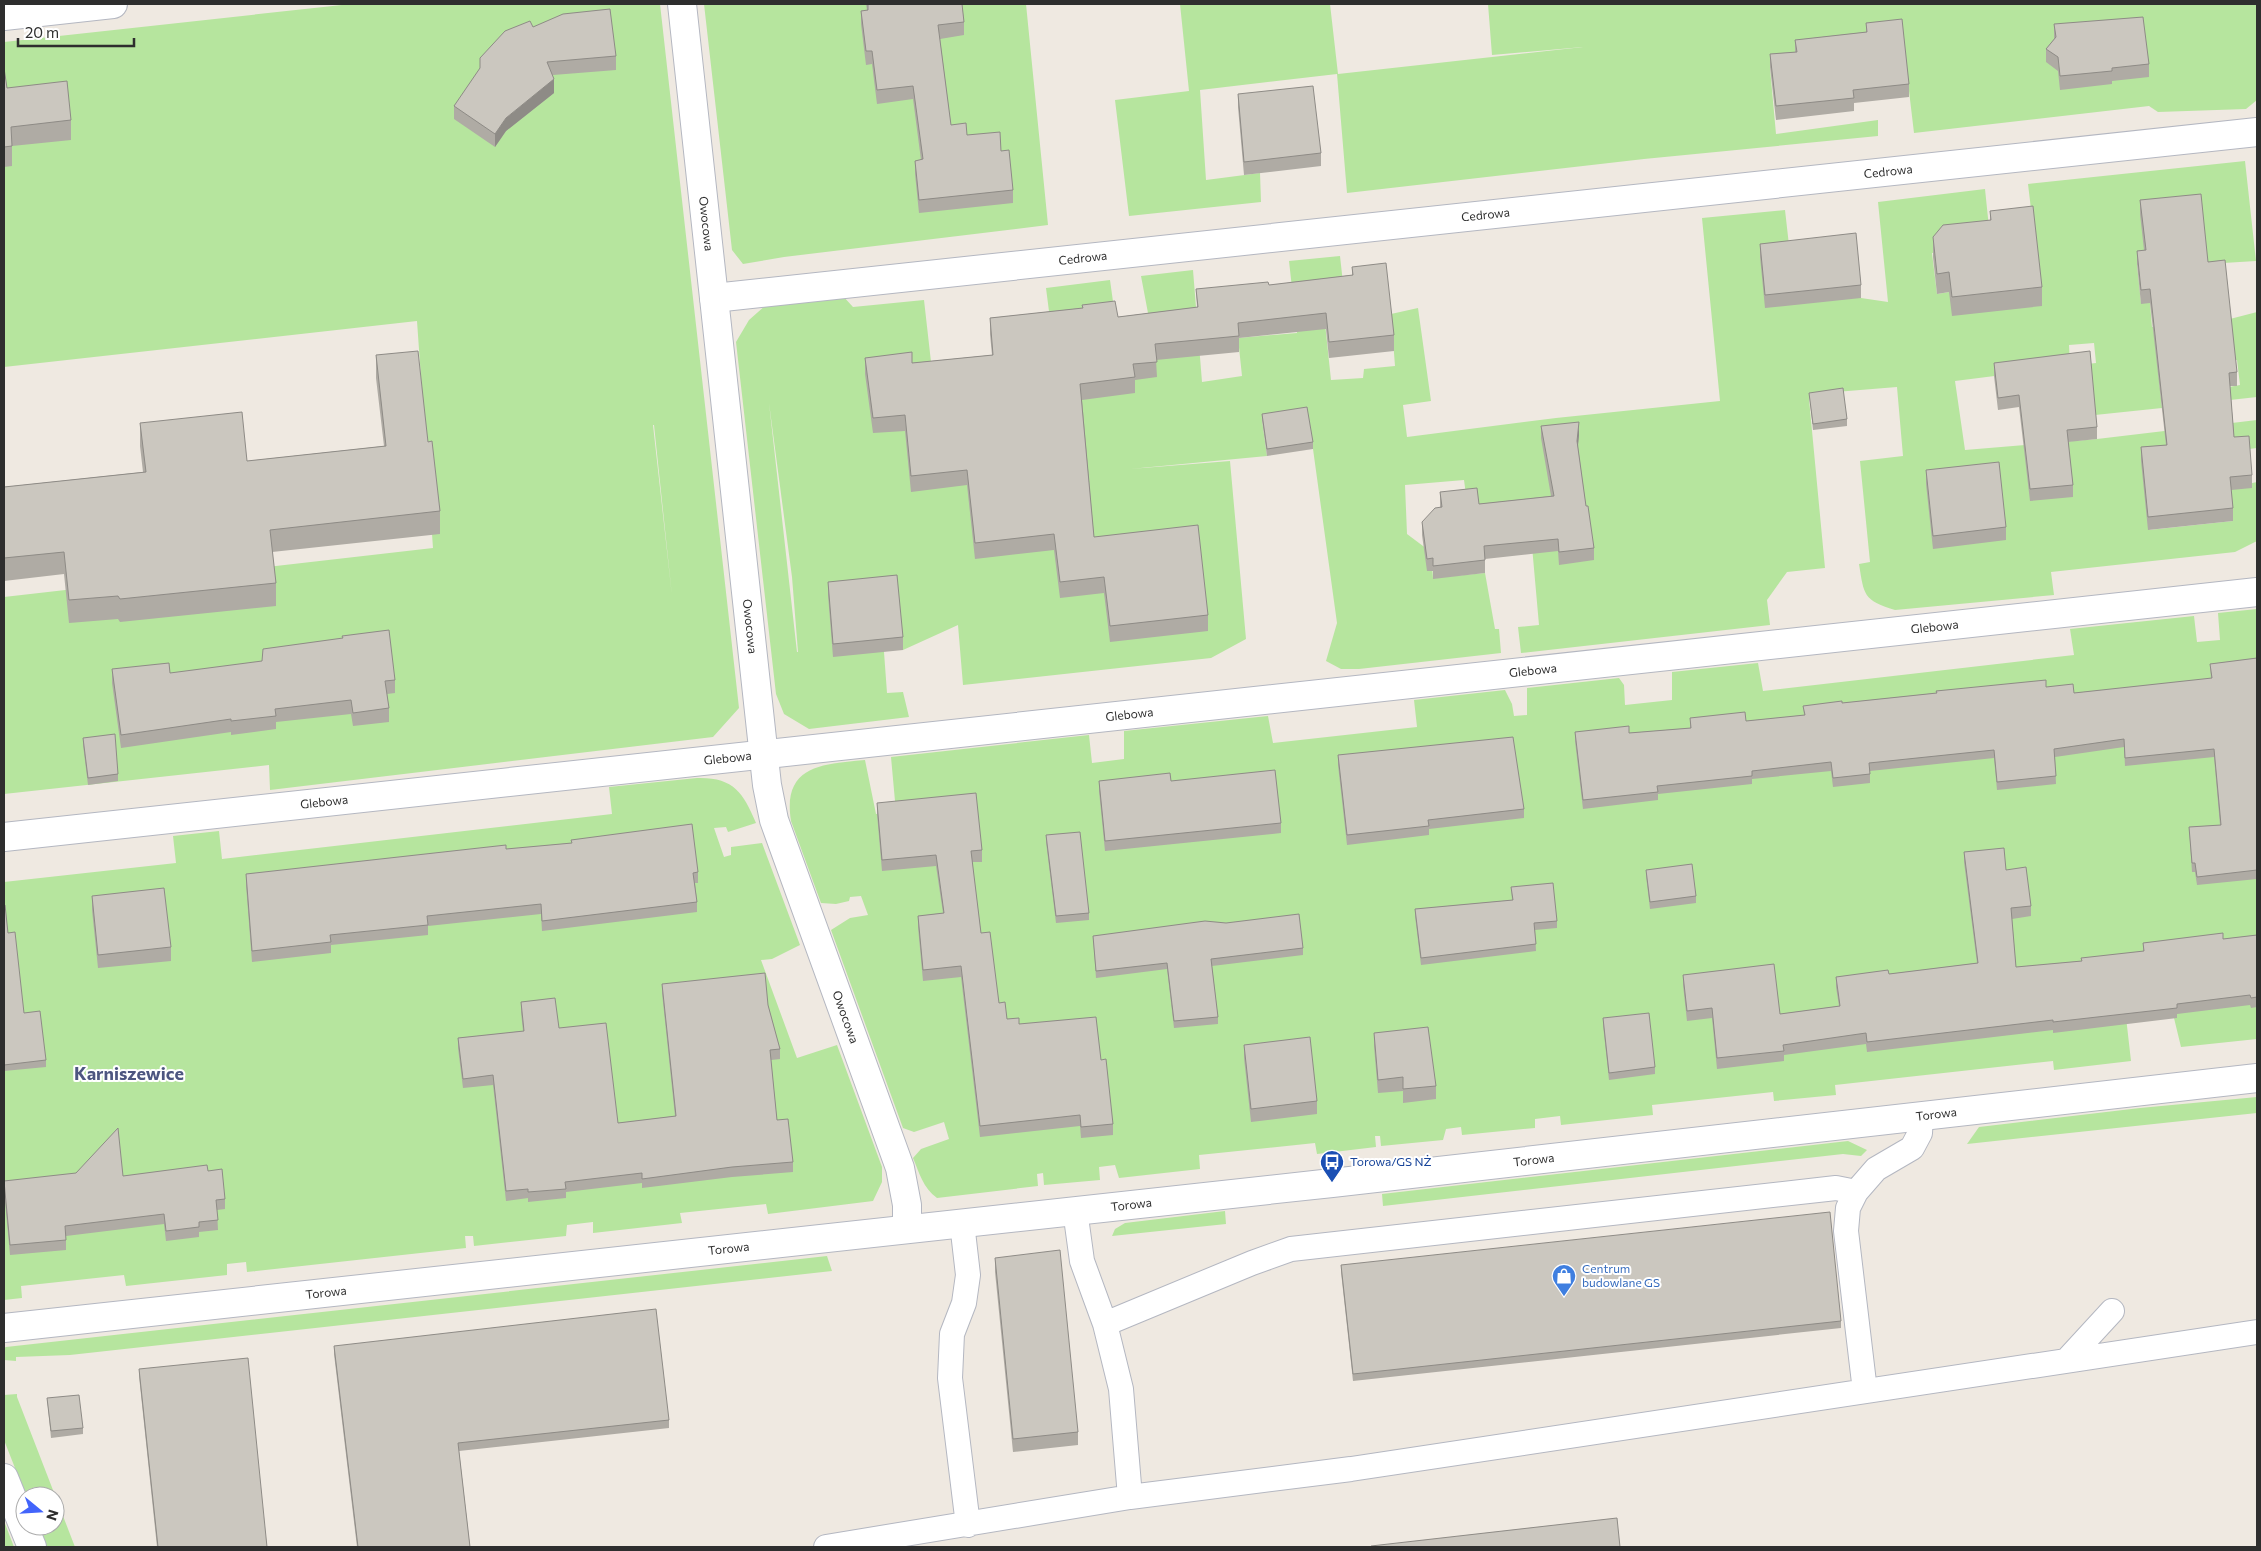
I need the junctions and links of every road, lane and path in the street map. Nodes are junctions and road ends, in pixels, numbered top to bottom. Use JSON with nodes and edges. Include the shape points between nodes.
{"nodes":[{"id":1,"x":113,"y":4,"type":"edge"},
{"id":2,"x":682,"y":4,"type":"edge"},
{"id":3,"x":4,"y":16,"type":"edge"},
{"id":4,"x":2257,"y":132,"type":"edge"},
{"id":5,"x":714,"y":298,"type":"junction"},
{"id":6,"x":2257,"y":592,"type":"edge"},
{"id":7,"x":763,"y":753,"type":"junction"},
{"id":8,"x":4,"y":837,"type":"edge"},
{"id":9,"x":2257,"y":1078,"type":"edge"},
{"id":10,"x":1921,"y":1115,"type":"junction"},
{"id":11,"x":1856,"y":1192,"type":"junction"},
{"id":12,"x":1075,"y":1210,"type":"junction"},
{"id":13,"x":962,"y":1223,"type":"junction"},
{"id":14,"x":907,"y":1228,"type":"junction"},
{"id":15,"x":2112,"y":1310,"type":"dead end"},
{"id":16,"x":1105,"y":1324,"type":"junction"},
{"id":17,"x":4,"y":1328,"type":"edge"},
{"id":18,"x":2257,"y":1332,"type":"edge"},
{"id":19,"x":2066,"y":1361,"type":"junction"},
{"id":20,"x":1865,"y":1391,"type":"junction"},
{"id":21,"x":4,"y":1478,"type":"edge"},
{"id":22,"x":1130,"y":1497,"type":"junction"},
{"id":23,"x":968,"y":1525,"type":"junction"},
{"id":24,"x":32,"y":1547,"type":"edge"},
{"id":25,"x":826,"y":1547,"type":"edge"}],
"edges":[{"from":1,"to":3,"type":"street"},
{"from":2,"to":5,"type":"street","name":"Owocowa"},
{"from":4,"to":5,"type":"street","name":"Cedrowa"},
{"from":5,"to":7,"type":"street","name":"Owocowa"},
{"from":6,"to":7,"type":"street","name":"Glebowa"},
{"from":7,"to":8,"type":"street","name":"Glebowa"},
{"from":7,"to":14,"type":"street","name":"Owocowa","via":[[774,820],[900,1168],[907,1205]]},
{"from":9,"to":10,"type":"street","name":"Torowa"},
{"from":10,"to":11,"type":"lane","via":[[1920,1133],[1912,1148],[1876,1169]]},
{"from":10,"to":12,"type":"street","name":"Torowa"},
{"from":11,"to":16,"type":"lane","via":[[1836,1188],[1291,1249]]},
{"from":11,"to":20,"type":"lane","via":[[1848,1208],[1846,1231]]},
{"from":12,"to":13,"type":"street","name":"Torowa"},
{"from":12,"to":16,"type":"lane","via":[[1082,1261]]},
{"from":13,"to":14,"type":"street","name":"Torowa"},
{"from":13,"to":23,"type":"lane","via":[[968,1275],[964,1304],[952,1334],[950,1378]]},
{"from":14,"to":17,"type":"street","name":"Torowa"},
{"from":15,"to":19,"type":"lane"},
{"from":16,"to":22,"type":"lane","via":[[1121,1389]]},
{"from":18,"to":19,"type":"lane"},
{"from":19,"to":20,"type":"lane"},
{"from":20,"to":22,"type":"lane","via":[[1351,1469]]},
{"from":21,"to":24,"type":"street"},
{"from":22,"to":23,"type":"lane"},
{"from":23,"to":25,"type":"lane"}]}
